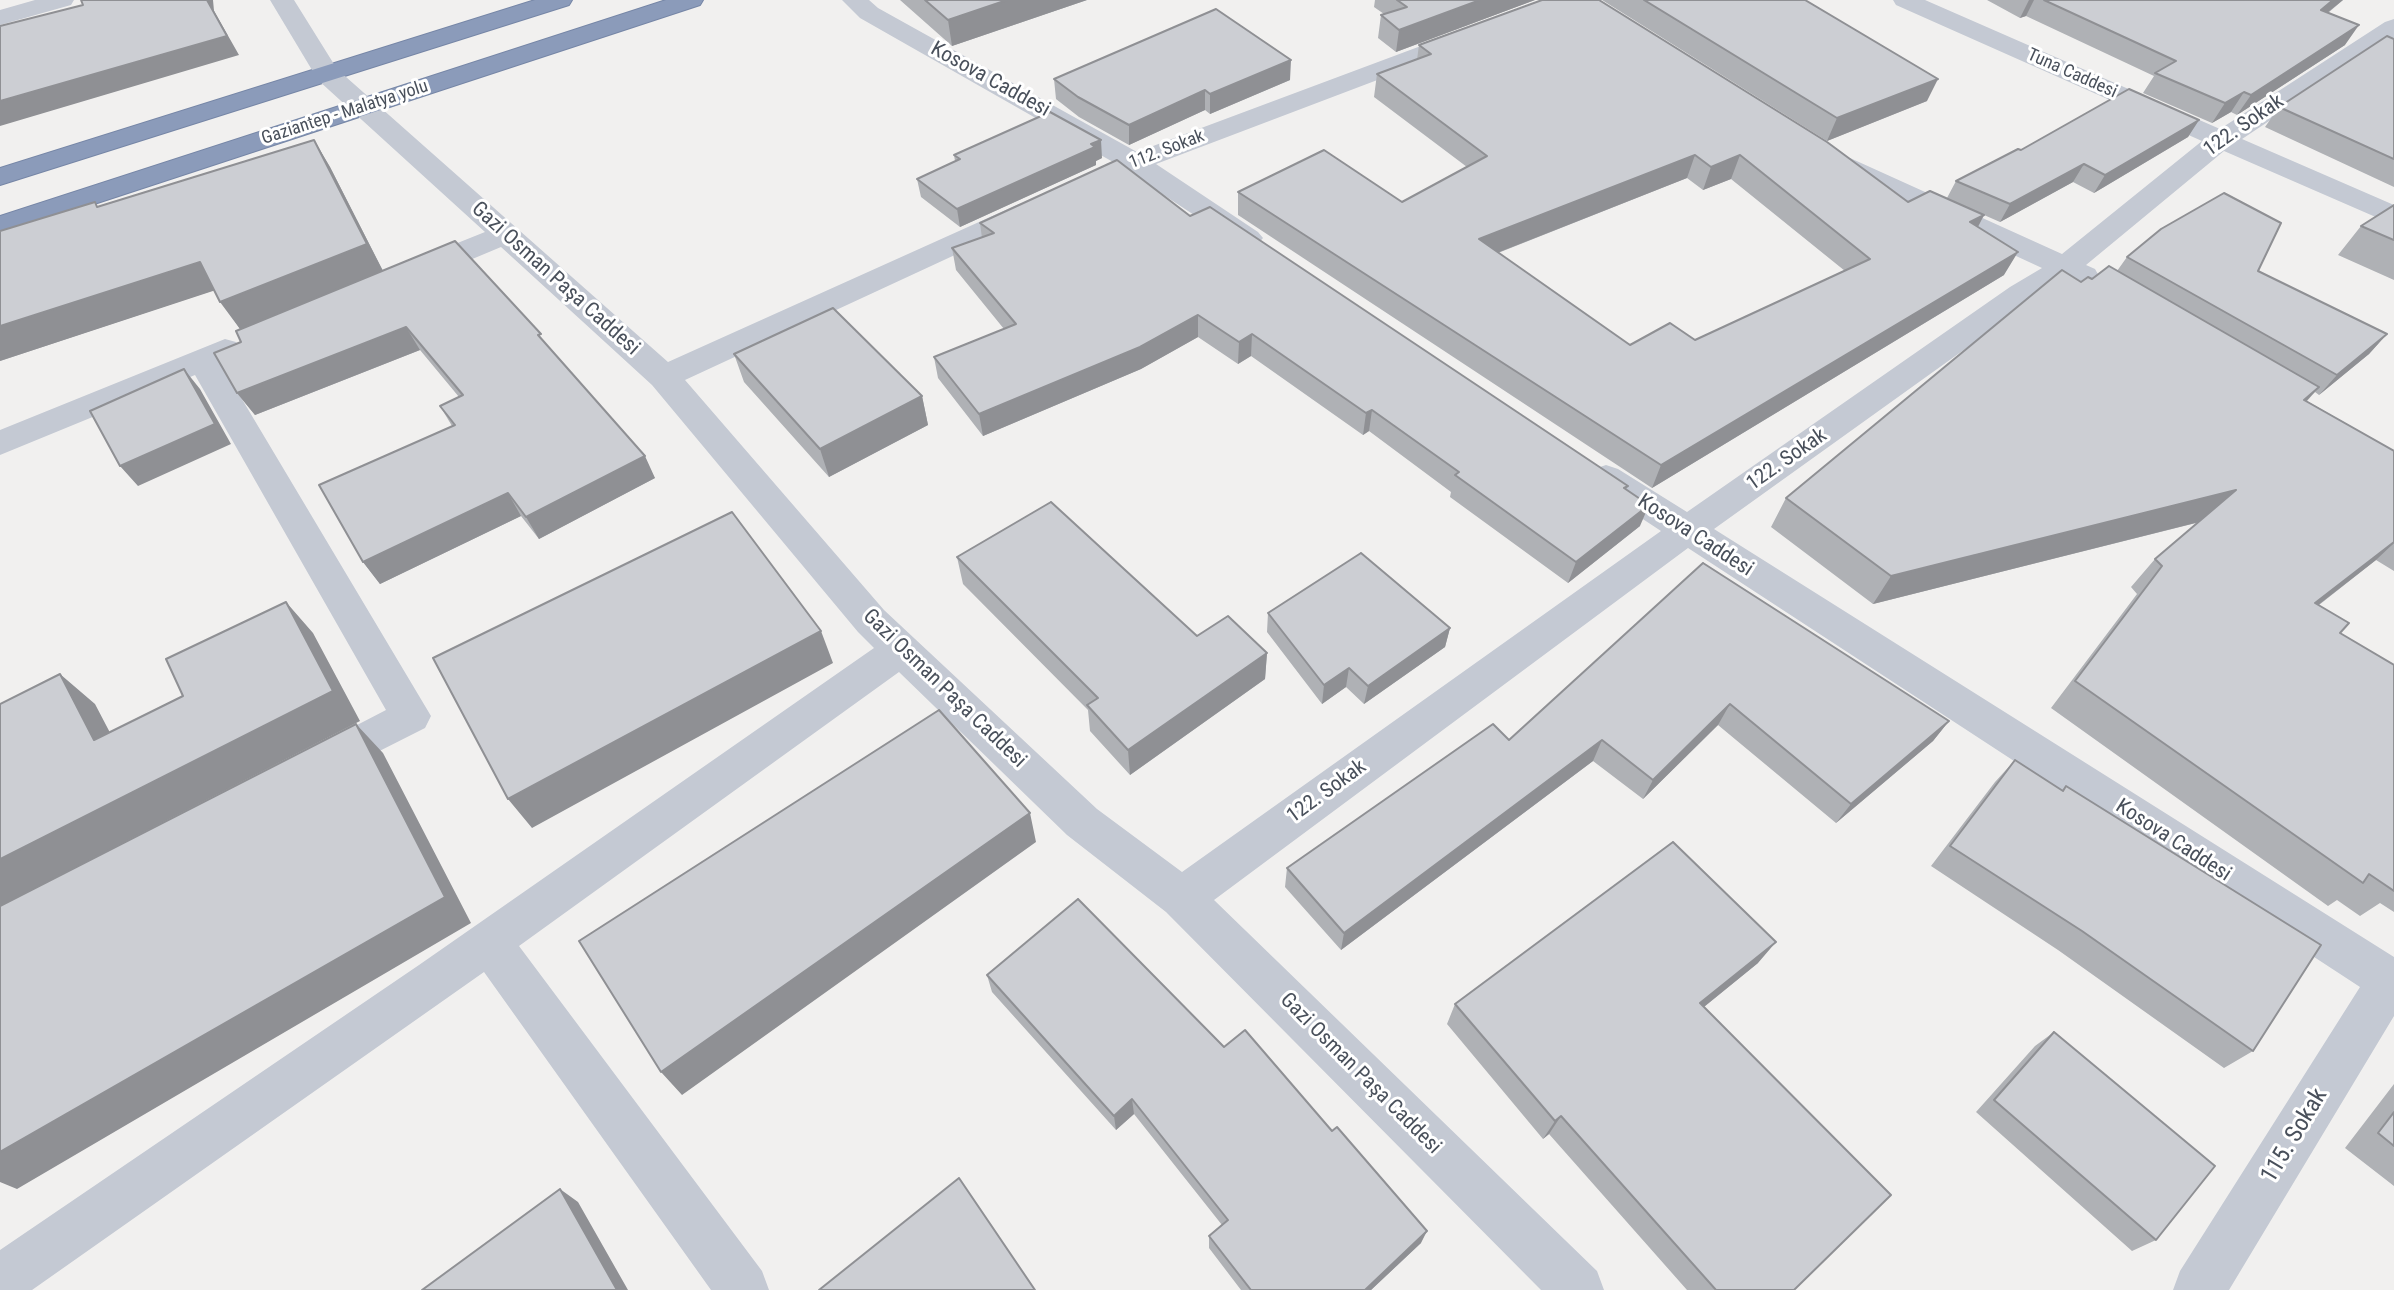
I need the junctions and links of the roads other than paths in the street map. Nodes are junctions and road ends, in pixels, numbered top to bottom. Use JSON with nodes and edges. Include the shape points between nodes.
{"nodes":[{"id":1,"x":62,"y":0,"type":"edge"},
{"id":2,"x":282,"y":0,"type":"edge"},
{"id":3,"x":560,"y":0,"type":"edge"},
{"id":4,"x":691,"y":0,"type":"edge"},
{"id":5,"x":854,"y":0,"type":"edge"},
{"id":6,"x":1905,"y":0,"type":"edge"},
{"id":7,"x":1579,"y":2,"type":"edge"},
{"id":8,"x":0,"y":18,"type":"edge"},
{"id":9,"x":2394,"y":27,"type":"edge"},
{"id":10,"x":327,"y":74,"type":"junction"},
{"id":11,"x":362,"y":107,"type":"junction"},
{"id":12,"x":2221,"y":140,"type":"junction"},
{"id":13,"x":1813,"y":147,"type":"edge"},
{"id":14,"x":1134,"y":162,"type":"junction"},
{"id":15,"x":0,"y":177,"type":"edge"},
{"id":16,"x":1096,"y":179,"type":"edge"},
{"id":17,"x":1058,"y":197,"type":"edge"},
{"id":18,"x":2394,"y":216,"type":"edge"},
{"id":19,"x":0,"y":226,"type":"edge"},
{"id":20,"x":505,"y":234,"type":"junction"},
{"id":21,"x":1273,"y":256,"type":"edge"},
{"id":22,"x":2067,"y":267,"type":"junction"},
{"id":23,"x":392,"y":281,"type":"edge"},
{"id":24,"x":2103,"y":287,"type":"edge"},
{"id":25,"x":253,"y":338,"type":"edge"},
{"id":26,"x":202,"y":359,"type":"junction"},
{"id":27,"x":664,"y":377,"type":"junction"},
{"id":28,"x":0,"y":443,"type":"edge"},
{"id":29,"x":1584,"y":464,"type":"edge"},
{"id":30,"x":1686,"y":531,"type":"junction"},
{"id":31,"x":901,"y":650,"type":"junction"},
{"id":32,"x":290,"y":780,"type":"edge"},
{"id":33,"x":1182,"y":898,"type":"junction"},
{"id":34,"x":489,"y":942,"type":"junction"},
{"id":35,"x":2392,"y":982,"type":"edge"},
{"id":36,"x":0,"y":1281,"type":"edge"},
{"id":37,"x":743,"y":1290,"type":"edge"},
{"id":38,"x":1577,"y":1290,"type":"edge"},
{"id":39,"x":2199,"y":1290,"type":"edge"}],
"edges":[{"from":1,"to":8,"type":"street"},
{"from":2,"to":10,"type":"street","name":"Gazi Osman Paşa Caddesi"},
{"from":3,"to":10,"type":"highway","name":"Gaziantep - Malatya yolu"},
{"from":4,"to":11,"type":"highway","name":"Gaziantep - Malatya yolu"},
{"from":5,"to":14,"type":"street","name":"Kosova Caddesi","via":[[869,13]]},
{"from":6,"to":12,"type":"street","name":"Tuna Caddesi"},
{"from":7,"to":14,"type":"street","name":"112. Sokak"},
{"from":9,"to":12,"type":"street","name":"122. Sokak"},
{"from":10,"to":11,"type":"street","name":"Gazi Osman Paşa Caddesi"},
{"from":10,"to":15,"type":"highway","name":"Gaziantep - Malatya yolu"},
{"from":11,"to":19,"type":"highway","name":"Gaziantep - Malatya yolu"},
{"from":11,"to":20,"type":"street","name":"Gazi Osman Paşa Caddesi"},
{"from":12,"to":18,"type":"street","name":"Tuna Caddesi"},
{"from":12,"to":22,"type":"street","name":"122. Sokak"},
{"from":13,"to":22,"type":"street","via":[[1848,169]]},
{"from":14,"to":16,"type":"street","name":"112. Sokak"},
{"from":14,"to":21,"type":"street","name":"Kosova Caddesi"},
{"from":17,"to":27,"type":"street"},
{"from":20,"to":23,"type":"street"},
{"from":20,"to":27,"type":"street","name":"Gazi Osman Paşa Caddesi"},
{"from":22,"to":24,"type":"street"},
{"from":22,"to":30,"type":"street","name":"122. Sokak","via":[[2021,294]]},
{"from":25,"to":26,"type":"street"},
{"from":26,"to":28,"type":"street"},
{"from":26,"to":32,"type":"street","via":[[411,716]]},
{"from":27,"to":31,"type":"street","name":"Gazi Osman Paşa Caddesi","via":[[871,621]]},
{"from":29,"to":30,"type":"street","name":"Kosova Caddesi"},
{"from":30,"to":33,"type":"street","name":"122. Sokak"},
{"from":30,"to":35,"type":"street","name":"Kosova Caddesi"},
{"from":31,"to":33,"type":"street","name":"Gazi Osman Paşa Caddesi","via":[[1082,822]]},
{"from":31,"to":34,"type":"street"},
{"from":33,"to":38,"type":"street","name":"Gazi Osman Paşa Caddesi"},
{"from":34,"to":36,"type":"street"},
{"from":34,"to":37,"type":"street"},
{"from":35,"to":39,"type":"street","name":"115. Sokak"}]}
